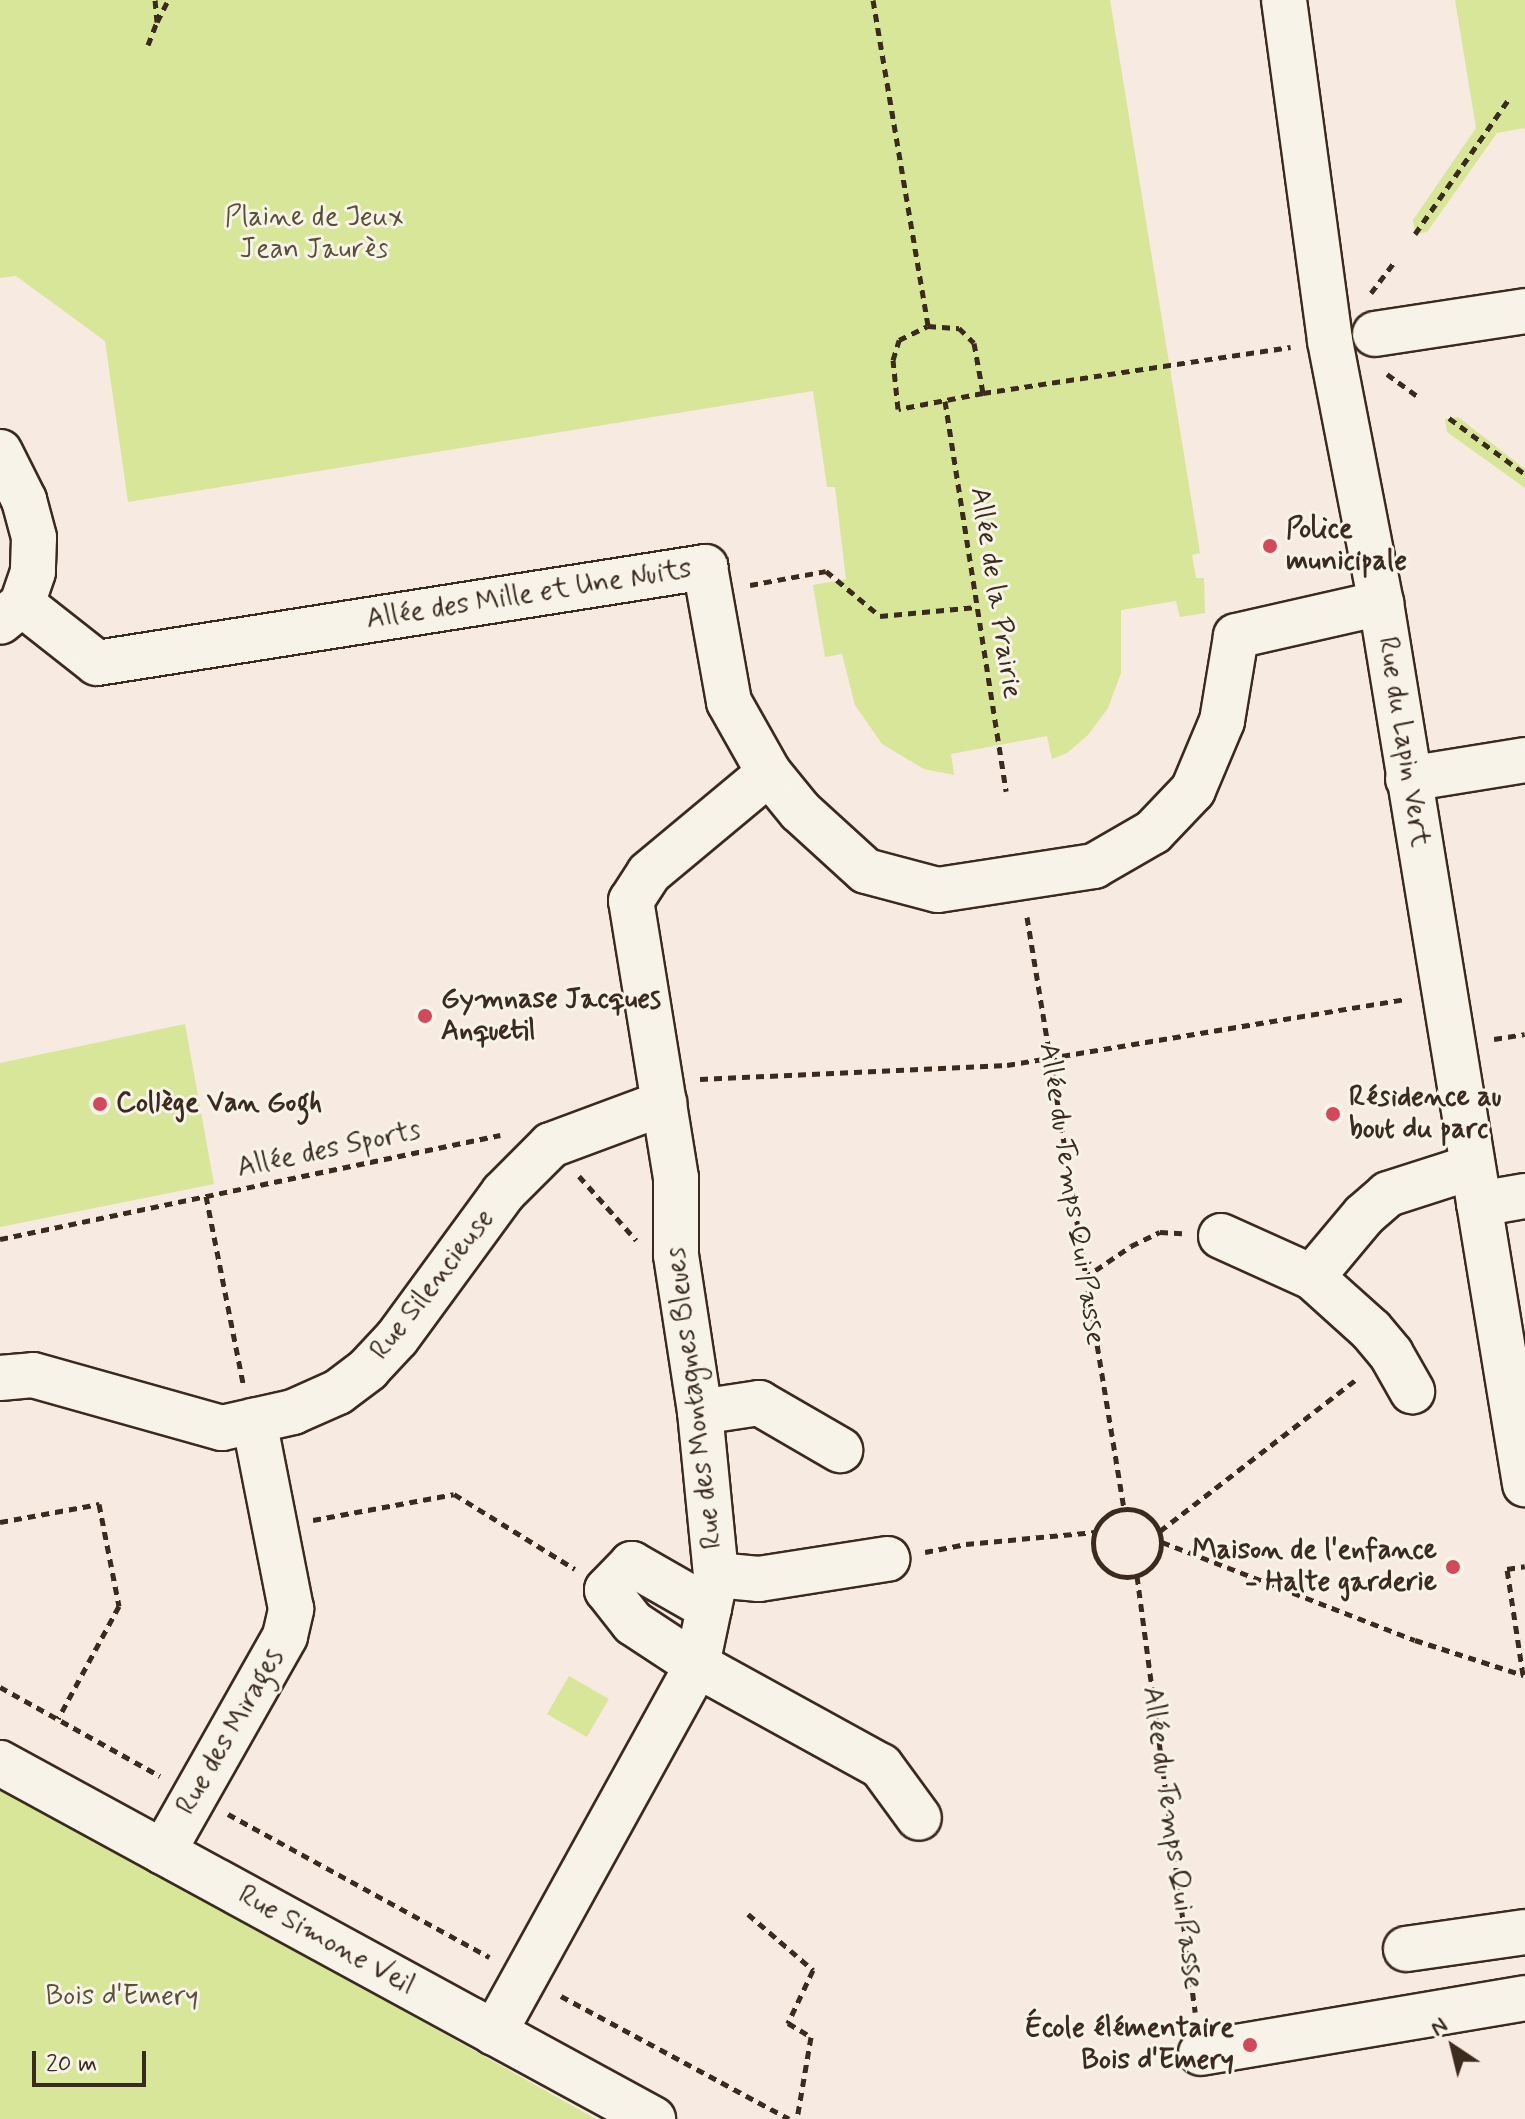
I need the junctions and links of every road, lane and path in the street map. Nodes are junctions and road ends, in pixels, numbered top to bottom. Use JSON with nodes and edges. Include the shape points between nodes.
{"nodes":[{"id":1,"x":155,"y":0,"type":"edge"},
{"id":2,"x":168,"y":0,"type":"edge"},
{"id":3,"x":873,"y":0,"type":"edge"},
{"id":4,"x":1284,"y":0,"type":"edge"},
{"id":5,"x":157,"y":22,"type":"junction"},
{"id":6,"x":148,"y":45,"type":"dead end"},
{"id":7,"x":1509,"y":99,"type":"dead end"},
{"id":8,"x":1415,"y":234,"type":"dead end"},
{"id":9,"x":1396,"y":260,"type":"dead end"},
{"id":10,"x":1525,"y":311,"type":"edge"},
{"id":11,"x":928,"y":326,"type":"junction"},
{"id":12,"x":1348,"y":338,"type":"junction"},
{"id":13,"x":983,"y":393,"type":"junction"},
{"id":14,"x":1419,"y":397,"type":"dead end"},
{"id":15,"x":945,"y":401,"type":"junction"},
{"id":16,"x":1449,"y":418,"type":"dead end"},
{"id":17,"x":0,"y":452,"type":"edge"},
{"id":18,"x":1525,"y":474,"type":"edge"},
{"id":19,"x":710,"y":593,"type":"junction"},
{"id":20,"x":1381,"y":603,"type":"junction"},
{"id":21,"x":977,"y":607,"type":"junction"},
{"id":22,"x":11,"y":613,"type":"edge"},
{"id":23,"x":1525,"y":760,"type":"edge"},
{"id":24,"x":769,"y":773,"type":"junction"},
{"id":25,"x":1408,"y":779,"type":"junction"},
{"id":26,"x":1006,"y":791,"type":"dead end"},
{"id":27,"x":1021,"y":878,"type":"junction"},
{"id":28,"x":1411,"y":998,"type":"dead end"},
{"id":29,"x":1050,"y":1059,"type":"junction"},
{"id":30,"x":662,"y":1092,"type":"junction"},
{"id":31,"x":540,"y":1137,"type":"junction"},
{"id":32,"x":1475,"y":1186,"type":"junction"},
{"id":33,"x":206,"y":1196,"type":"junction"},
{"id":34,"x":1525,"y":1196,"type":"edge"},
{"id":35,"x":1221,"y":1236,"type":"joint"},
{"id":36,"x":0,"y":1239,"type":"edge"},
{"id":37,"x":676,"y":1255,"type":"junction"},
{"id":38,"x":1312,"y":1277,"type":"junction"},
{"id":39,"x":1084,"y":1278,"type":"junction"},
{"id":40,"x":1391,"y":1354,"type":"junction"},
{"id":41,"x":0,"y":1378,"type":"edge"},
{"id":42,"x":1412,"y":1391,"type":"dead end"},
{"id":43,"x":700,"y":1412,"type":"junction"},
{"id":44,"x":254,"y":1421,"type":"junction"},
{"id":45,"x":840,"y":1450,"type":"dead end"},
{"id":46,"x":1525,"y":1484,"type":"edge"},
{"id":47,"x":1124,"y":1509,"type":"junction"},
{"id":48,"x":0,"y":1522,"type":"edge"},
{"id":49,"x":276,"y":1526,"type":"junction"},
{"id":50,"x":1160,"y":1531,"type":"junction"},
{"id":51,"x":1095,"y":1532,"type":"junction"},
{"id":52,"x":1162,"y":1542,"type":"junction"},
{"id":53,"x":966,"y":1544,"type":"dead end"},
{"id":54,"x":887,"y":1559,"type":"dead end"},
{"id":55,"x":1525,"y":1566,"type":"edge"},
{"id":56,"x":1137,"y":1576,"type":"junction"},
{"id":57,"x":607,"y":1590,"type":"junction"},
{"id":58,"x":713,"y":1592,"type":"junction"},
{"id":59,"x":697,"y":1665,"type":"junction"},
{"id":60,"x":0,"y":1687,"type":"edge"},
{"id":61,"x":58,"y":1719,"type":"junction"},
{"id":62,"x":0,"y":1763,"type":"edge"},
{"id":63,"x":195,"y":1795,"type":"junction"},
{"id":64,"x":919,"y":1818,"type":"dead end"},
{"id":65,"x":163,"y":1852,"type":"junction"},
{"id":66,"x":748,"y":1914,"type":"dead end"},
{"id":67,"x":1525,"y":1932,"type":"edge"},
{"id":68,"x":1406,"y":1949,"type":"dead end"},
{"id":69,"x":525,"y":1977,"type":"junction"},
{"id":70,"x":1525,"y":1998,"type":"edge"},
{"id":71,"x":494,"y":2033,"type":"junction"},
{"id":72,"x":1201,"y":2053,"type":"joint"},
{"id":73,"x":653,"y":2119,"type":"edge"},
{"id":74,"x":789,"y":2119,"type":"edge"},
{"id":75,"x":797,"y":2119,"type":"edge"}],
"edges":[{"from":1,"to":5,"type":"path"},
{"from":2,"to":5,"type":"path"},
{"from":3,"to":11,"type":"path"},
{"from":4,"to":12,"type":"street","name":"Rue du Lapin Vert"},
{"from":5,"to":6,"type":"path"},
{"from":7,"to":8,"type":"path"},
{"from":9,"to":12,"type":"path"},
{"from":10,"to":12,"type":"street"},
{"from":11,"to":13,"type":"path","via":[[959,328],[974,343]]},
{"from":11,"to":15,"type":"path","via":[[899,340],[893,360],[898,409]]},
{"from":12,"to":13,"type":"path"},
{"from":12,"to":14,"type":"path"},
{"from":12,"to":20,"type":"street","name":"Rue du Lapin Vert"},
{"from":13,"to":15,"type":"path"},
{"from":15,"to":21,"type":"path","name":"Allée de la Prairie"},
{"from":16,"to":18,"type":"path"},
{"from":17,"to":22,"type":"street","via":[[24,500],[34,538],[33,572]]},
{"from":19,"to":21,"type":"path","via":[[826,571],[880,616]]},
{"from":19,"to":22,"type":"street","name":"Allée des Mille et Une Nuits","via":[[705,567],[97,663]]},
{"from":19,"to":24,"type":"street","name":"Allée des Mille et Une Nuits","via":[[729,702]]},
{"from":20,"to":25,"type":"street","name":"Rue du Lapin Vert"},
{"from":20,"to":27,"type":"street","name":"Allée des Mille et Une Nuits","via":[[1236,636],[1222,721],[1193,790],[1153,832],[1094,866]]},
{"from":21,"to":26,"type":"path","name":"Allée de la Prairie"},
{"from":23,"to":25,"type":"street"},
{"from":24,"to":27,"type":"street","name":"Allée des Mille et Une Nuits","via":[[800,811],[866,871],[938,890]]},
{"from":24,"to":30,"type":"street","name":"Rue des Montagnes Bleues","via":[[649,873],[631,901]]},
{"from":25,"to":32,"type":"street","name":"Rue du Lapin Vert"},
{"from":27,"to":29,"type":"path","name":"Allée du Temps Qui Passe"},
{"from":28,"to":29,"type":"path"},
{"from":29,"to":30,"type":"path"},
{"from":29,"to":39,"type":"path","name":"Allée du Temps Qui Passe"},
{"from":30,"to":31,"type":"street","name":"Rue Silencieuse"},
{"from":30,"to":37,"type":"street","name":"Rue des Montagnes Bleues","via":[[676,1178]]},
{"from":31,"to":33,"type":"path","name":"Allée des Sports"},
{"from":31,"to":37,"type":"path","via":[[650,1256],[657,1261]]},
{"from":31,"to":44,"type":"street","name":"Rue Silencieuse","via":[[397,1338],[368,1369],[338,1392],[293,1412]]},
{"from":32,"to":34,"type":"street"},
{"from":32,"to":38,"type":"street","via":[[1388,1194]]},
{"from":32,"to":46,"type":"street","name":"Rue du Lapin Vert"},
{"from":33,"to":36,"type":"path","name":"Allée des Sports"},
{"from":33,"to":44,"type":"path"},
{"from":35,"to":38,"type":"street"},
{"from":35,"to":39,"type":"path","via":[[1160,1232]]},
{"from":37,"to":43,"type":"street","name":"Rue des Montagnes Bleues"},
{"from":38,"to":40,"type":"street"},
{"from":39,"to":47,"type":"path","name":"Allée du Temps Qui Passe"},
{"from":40,"to":42,"type":"street"},
{"from":40,"to":50,"type":"path"},
{"from":41,"to":44,"type":"street","name":"Rue Silencieuse","via":[[33,1375],[222,1428]]},
{"from":43,"to":45,"type":"street","via":[[759,1403]]},
{"from":43,"to":58,"type":"street","name":"Rue des Montagnes Bleues"},
{"from":44,"to":49,"type":"street","name":"Rue des Mirages"},
{"from":47,"to":50,"type":"path","via":[[1146,1513]]},
{"from":47,"to":51,"type":"path","via":[[1103,1518]]},
{"from":48,"to":61,"type":"path","via":[[99,1504],[119,1606]]},
{"from":49,"to":57,"type":"path","via":[[454,1494]]},
{"from":49,"to":63,"type":"street","name":"Rue des Mirages","via":[[291,1609],[285,1636]]},
{"from":50,"to":52,"type":"path"},
{"from":51,"to":53,"type":"path"},
{"from":51,"to":56,"type":"path","via":[[1093,1549],[1105,1569]]},
{"from":52,"to":55,"type":"path","via":[[1415,1640],[1523,1675],[1507,1569]]},
{"from":52,"to":56,"type":"path","via":[[1155,1564]]},
{"from":54,"to":58,"type":"street","via":[[759,1579]]},
{"from":56,"to":72,"type":"path","name":"Allée du Temps Qui Passe"},
{"from":57,"to":58,"type":"street","via":[[632,1564]]},
{"from":57,"to":59,"type":"street","via":[[633,1623]]},
{"from":58,"to":59,"type":"street","name":"Rue des Montagnes Bleues"},
{"from":59,"to":64,"type":"street","via":[[881,1766]]},
{"from":59,"to":69,"type":"street","name":"Rue des Montagnes Bleues"},
{"from":60,"to":61,"type":"path"},
{"from":61,"to":63,"type":"path"},
{"from":62,"to":65,"type":"street","name":"Rue Simone Veil"},
{"from":63,"to":65,"type":"street","name":"Rue des Mirages"},
{"from":63,"to":69,"type":"path"},
{"from":65,"to":71,"type":"street","name":"Rue Simone Veil"},
{"from":66,"to":75,"type":"path","via":[[813,1970],[788,2023],[811,2037]]},
{"from":67,"to":68,"type":"street"},
{"from":69,"to":71,"type":"street","name":"Rue des Montagnes Bleues"},
{"from":69,"to":74,"type":"path"},
{"from":70,"to":72,"type":"street"},
{"from":71,"to":73,"type":"street","name":"Rue Simone Veil"}]}
